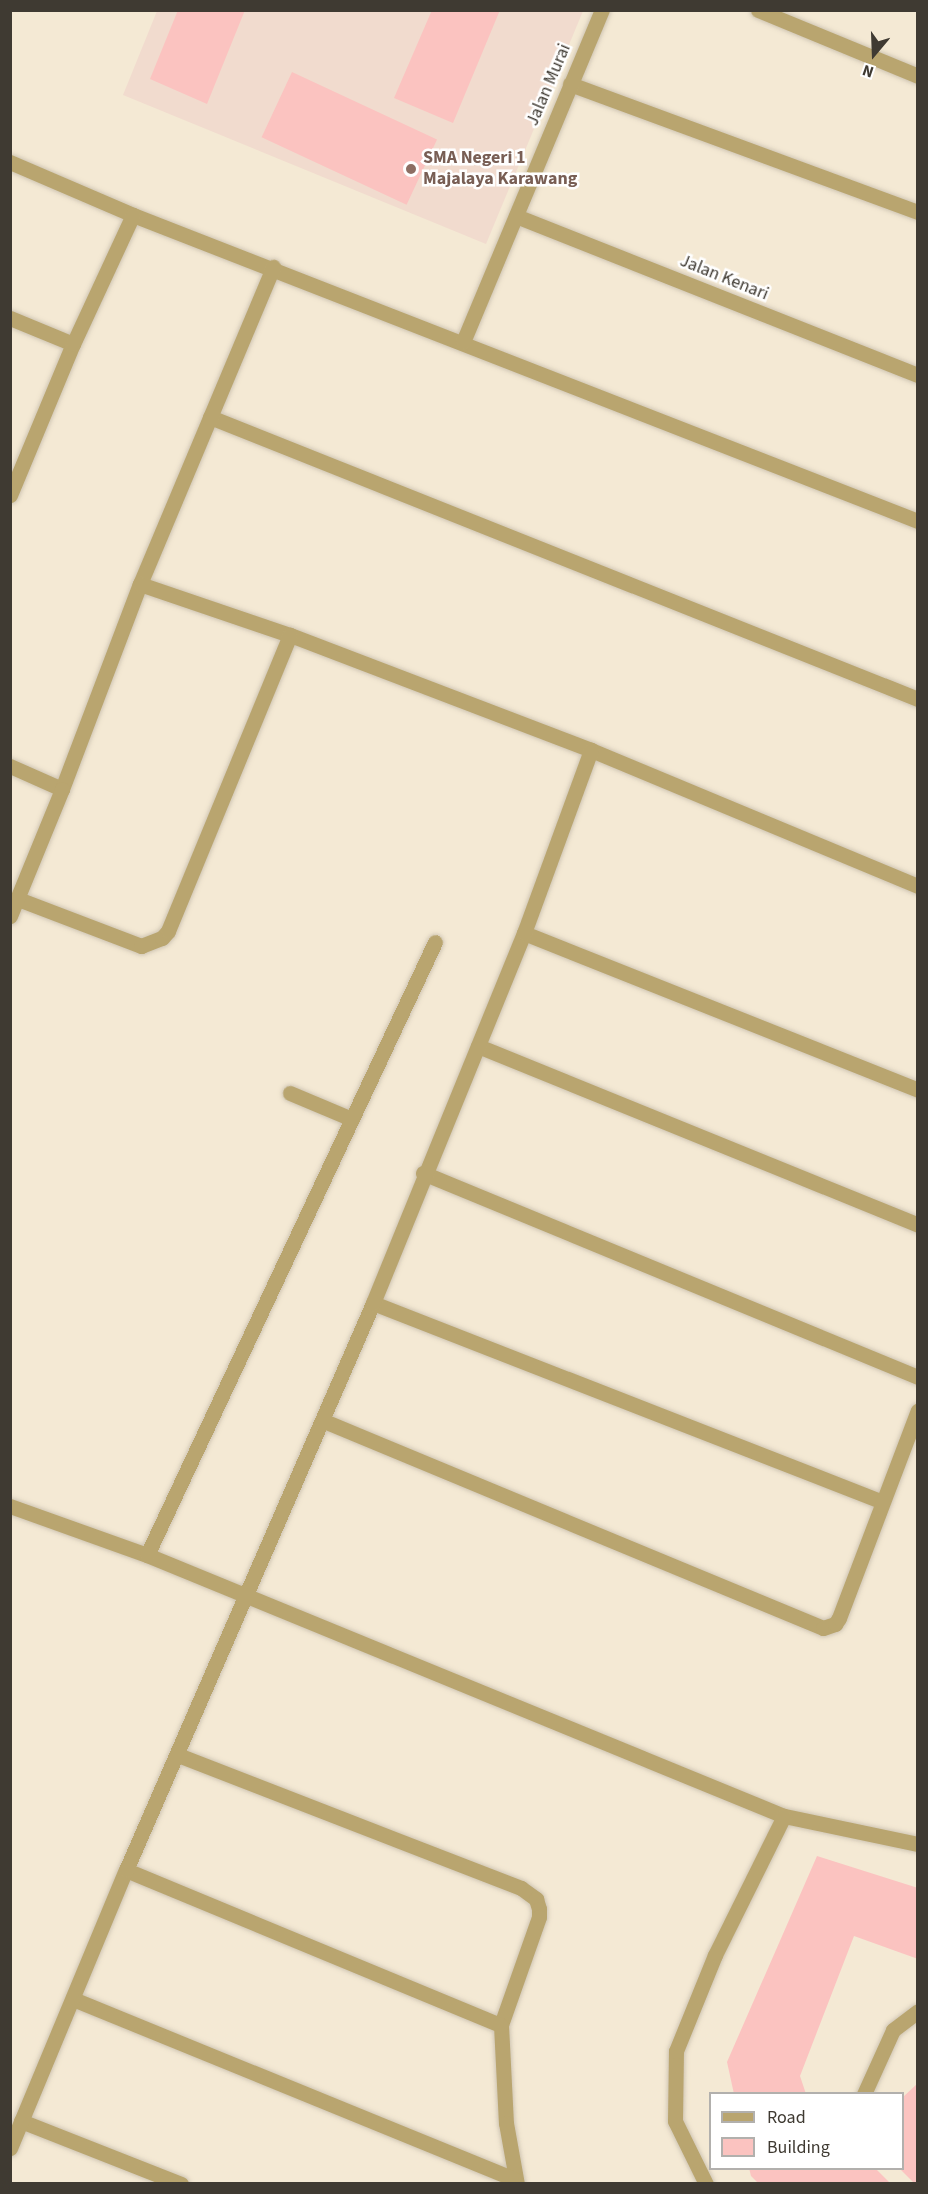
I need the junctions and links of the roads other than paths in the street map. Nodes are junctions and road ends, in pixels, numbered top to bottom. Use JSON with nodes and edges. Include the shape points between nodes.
{"nodes":[{"id":1,"x":602,"y":10,"type":"edge"},
{"id":2,"x":758,"y":10,"type":"edge"},
{"id":3,"x":918,"y":75,"type":"edge"},
{"id":4,"x":570,"y":84,"type":"junction"},
{"id":5,"x":10,"y":162,"type":"edge"},
{"id":6,"x":918,"y":212,"type":"edge"},
{"id":7,"x":133,"y":215,"type":"junction"},
{"id":8,"x":516,"y":216,"type":"junction"},
{"id":9,"x":273,"y":267,"type":"junction"},
{"id":10,"x":10,"y":318,"type":"edge"},
{"id":11,"x":463,"y":342,"type":"junction"},
{"id":12,"x":74,"y":344,"type":"junction"},
{"id":13,"x":918,"y":375,"type":"edge"},
{"id":14,"x":210,"y":417,"type":"junction"},
{"id":15,"x":16,"y":462,"type":"edge"},
{"id":16,"x":10,"y":495,"type":"edge"},
{"id":17,"x":918,"y":521,"type":"edge"},
{"id":18,"x":140,"y":584,"type":"junction"},
{"id":19,"x":290,"y":635,"type":"junction"},
{"id":20,"x":918,"y":699,"type":"edge"},
{"id":21,"x":591,"y":750,"type":"junction"},
{"id":22,"x":10,"y":766,"type":"edge"},
{"id":23,"x":62,"y":789,"type":"junction"},
{"id":24,"x":918,"y":886,"type":"edge"},
{"id":25,"x":18,"y":898,"type":"junction"},
{"id":26,"x":10,"y":916,"type":"edge"},
{"id":27,"x":524,"y":933,"type":"junction"},
{"id":28,"x":435,"y":942,"type":"dead end"},
{"id":29,"x":478,"y":1046,"type":"junction"},
{"id":30,"x":918,"y":1090,"type":"edge"},
{"id":31,"x":290,"y":1093,"type":"dead end"},
{"id":32,"x":352,"y":1119,"type":"junction"},
{"id":33,"x":423,"y":1173,"type":"junction"},
{"id":34,"x":918,"y":1225,"type":"edge"},
{"id":35,"x":373,"y":1303,"type":"junction"},
{"id":36,"x":918,"y":1377,"type":"edge"},
{"id":37,"x":918,"y":1410,"type":"edge"},
{"id":38,"x":324,"y":1420,"type":"junction"},
{"id":39,"x":884,"y":1502,"type":"junction"},
{"id":40,"x":10,"y":1506,"type":"edge"},
{"id":41,"x":147,"y":1555,"type":"junction"},
{"id":42,"x":245,"y":1594,"type":"junction"},
{"id":43,"x":178,"y":1755,"type":"junction"},
{"id":44,"x":784,"y":1816,"type":"junction"},
{"id":45,"x":918,"y":1844,"type":"edge"},
{"id":46,"x":126,"y":1870,"type":"junction"},
{"id":47,"x":73,"y":2000,"type":"junction"},
{"id":48,"x":918,"y":2011,"type":"edge"},
{"id":49,"x":501,"y":2025,"type":"junction"},
{"id":50,"x":865,"y":2092,"type":"edge"},
{"id":51,"x":21,"y":2121,"type":"junction"},
{"id":52,"x":10,"y":2148,"type":"edge"},
{"id":53,"x":516,"y":2181,"type":"edge"},
{"id":54,"x":181,"y":2184,"type":"edge"},
{"id":55,"x":706,"y":2184,"type":"edge"}],
"edges":[{"from":1,"to":4,"type":"street","name":"Jalan Murai"},
{"from":2,"to":3,"type":"street"},
{"from":4,"to":6,"type":"street"},
{"from":4,"to":8,"type":"street","name":"Jalan Murai"},
{"from":5,"to":7,"type":"street"},
{"from":7,"to":9,"type":"street"},
{"from":7,"to":12,"type":"street"},
{"from":8,"to":11,"type":"street","name":"Jalan Murai"},
{"from":8,"to":13,"type":"street","name":"Jalan Kenari"},
{"from":9,"to":11,"type":"street"},
{"from":9,"to":14,"type":"street"},
{"from":10,"to":12,"type":"street"},
{"from":11,"to":17,"type":"street"},
{"from":12,"to":15,"type":"street"},
{"from":14,"to":18,"type":"street"},
{"from":14,"to":20,"type":"street"},
{"from":15,"to":16,"type":"street"},
{"from":18,"to":19,"type":"street"},
{"from":18,"to":23,"type":"street"},
{"from":19,"to":21,"type":"street"},
{"from":19,"to":25,"type":"street","via":[[162,938],[141,946]]},
{"from":21,"to":24,"type":"street"},
{"from":21,"to":27,"type":"street"},
{"from":22,"to":23,"type":"street"},
{"from":23,"to":25,"type":"street"},
{"from":25,"to":26,"type":"street"},
{"from":27,"to":29,"type":"street"},
{"from":27,"to":30,"type":"street"},
{"from":28,"to":32,"type":"street"},
{"from":29,"to":33,"type":"street"},
{"from":29,"to":34,"type":"street"},
{"from":31,"to":32,"type":"street"},
{"from":32,"to":41,"type":"street"},
{"from":33,"to":35,"type":"street"},
{"from":33,"to":36,"type":"street"},
{"from":35,"to":38,"type":"street"},
{"from":35,"to":39,"type":"street"},
{"from":37,"to":39,"type":"street"},
{"from":38,"to":39,"type":"street","via":[[823,1628],[839,1618]]},
{"from":38,"to":42,"type":"street"},
{"from":40,"to":41,"type":"street"},
{"from":41,"to":42,"type":"street"},
{"from":42,"to":43,"type":"street"},
{"from":42,"to":44,"type":"street"},
{"from":43,"to":46,"type":"street"},
{"from":43,"to":49,"type":"street","via":[[529,1893],[536,1899],[539,1917]]},
{"from":44,"to":45,"type":"street"},
{"from":44,"to":55,"type":"street","via":[[715,1955],[676,2051],[675,2121]]},
{"from":46,"to":47,"type":"street"},
{"from":46,"to":49,"type":"street"},
{"from":47,"to":51,"type":"street"},
{"from":47,"to":53,"type":"street"},
{"from":48,"to":50,"type":"street","via":[[893,2030]]},
{"from":49,"to":53,"type":"street","via":[[506,2123]]},
{"from":51,"to":52,"type":"street"},
{"from":51,"to":54,"type":"street"}]}
